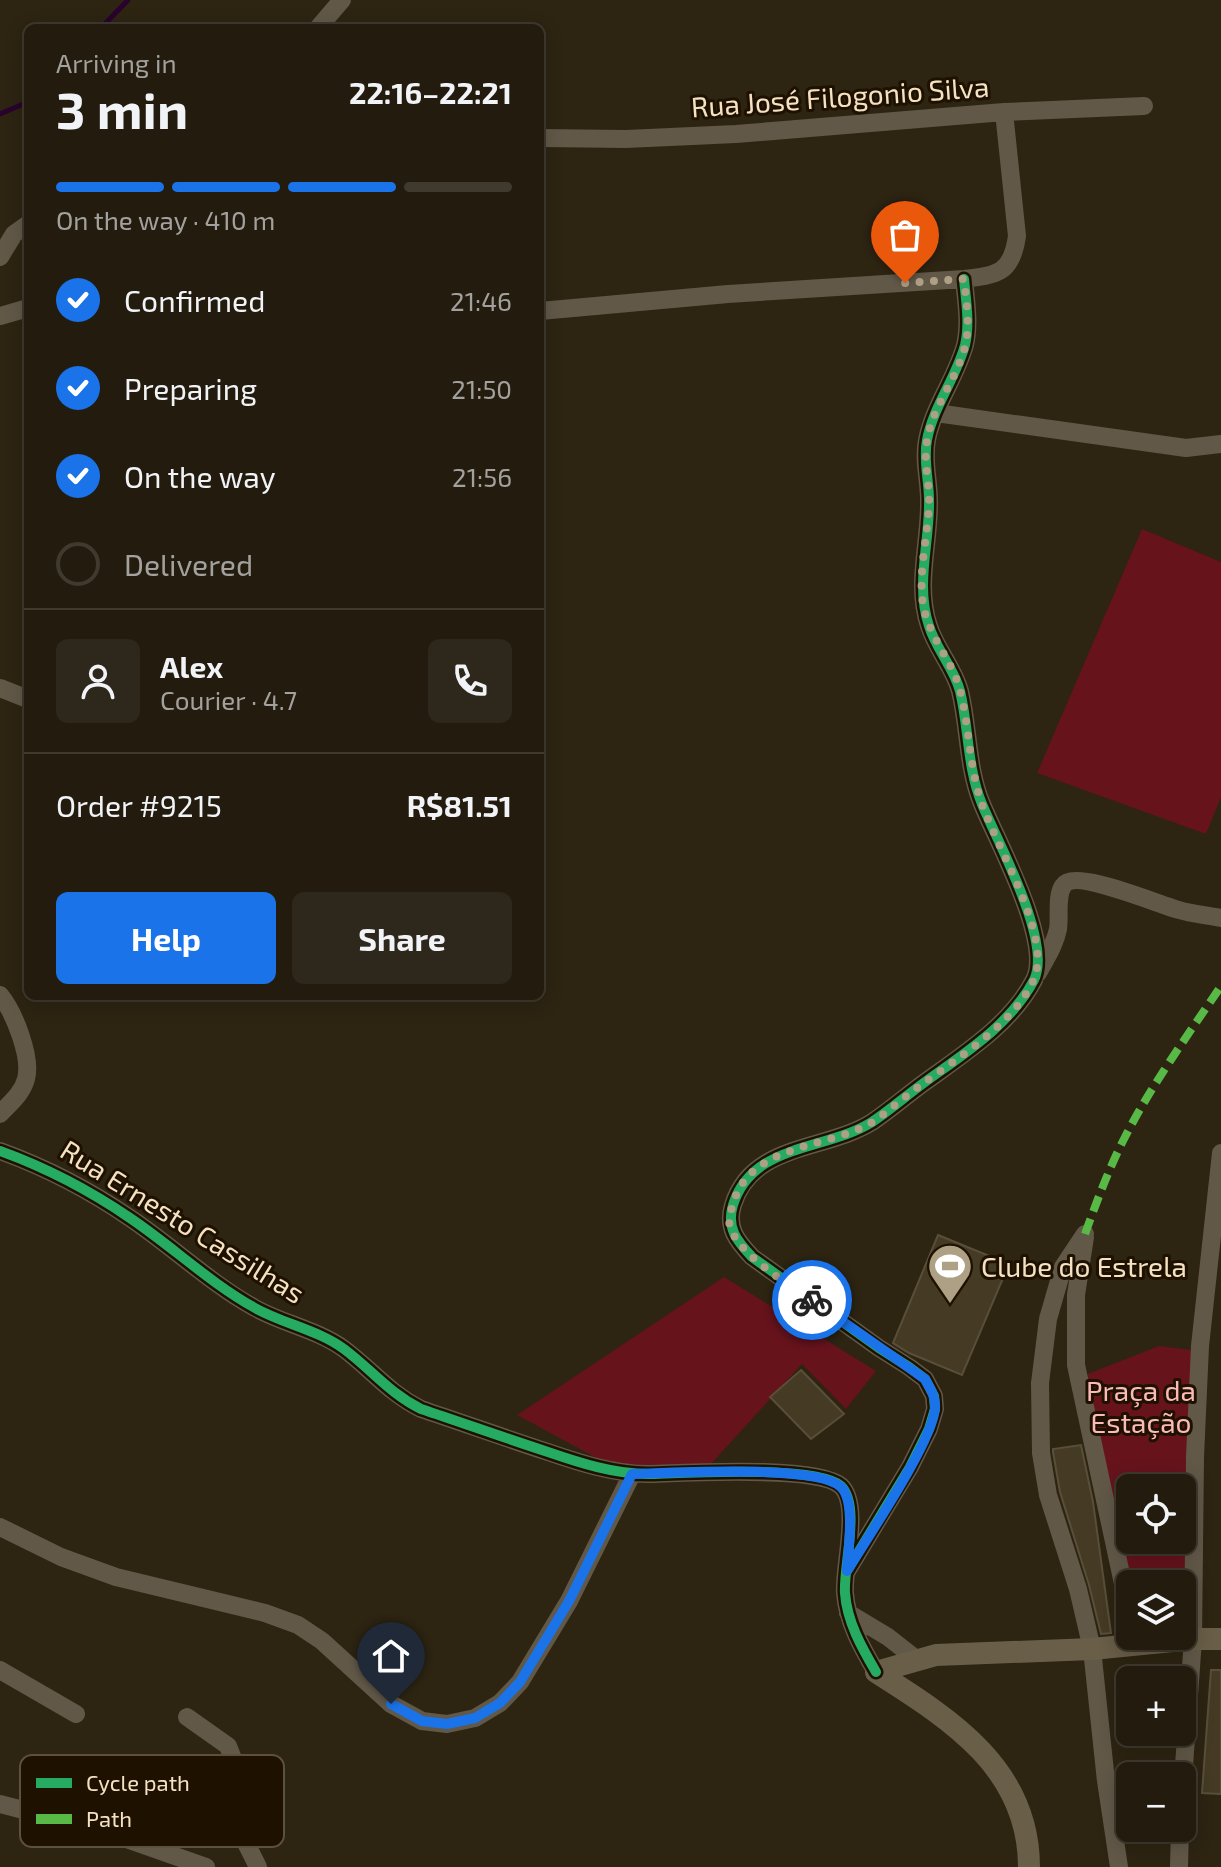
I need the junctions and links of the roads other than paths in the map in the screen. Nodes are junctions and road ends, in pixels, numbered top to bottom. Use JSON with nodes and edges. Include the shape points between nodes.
{"nodes":[{"id":1,"x":342,"y":0,"type":"edge"},
{"id":2,"x":328,"y":24,"type":"edge"},
{"id":3,"x":1144,"y":106,"type":"dead end"},
{"id":4,"x":1004,"y":112,"type":"junction"},
{"id":5,"x":544,"y":138,"type":"edge"},
{"id":6,"x":24,"y":227,"type":"edge"},
{"id":7,"x":0,"y":257,"type":"edge"},
{"id":8,"x":964,"y":279,"type":"junction"},
{"id":9,"x":24,"y":309,"type":"edge"},
{"id":10,"x":544,"y":311,"type":"edge"},
{"id":11,"x":0,"y":316,"type":"edge"},
{"id":12,"x":936,"y":413,"type":"junction"},
{"id":13,"x":1221,"y":444,"type":"edge"},
{"id":14,"x":0,"y":688,"type":"edge"},
{"id":15,"x":24,"y":697,"type":"edge"},
{"id":16,"x":1221,"y":918,"type":"edge"},
{"id":17,"x":1036,"y":975,"type":"junction"},
{"id":18,"x":0,"y":995,"type":"edge"},
{"id":19,"x":0,"y":1114,"type":"edge"},
{"id":20,"x":0,"y":1151,"type":"edge"},
{"id":21,"x":1221,"y":1153,"type":"edge"},
{"id":22,"x":632,"y":1474,"type":"junction"},
{"id":23,"x":0,"y":1527,"type":"edge"},
{"id":24,"x":1120,"y":1570,"type":"edge"},
{"id":25,"x":1194,"y":1570,"type":"edge"},
{"id":26,"x":847,"y":1571,"type":"junction"},
{"id":27,"x":848,"y":1613,"type":"junction"},
{"id":28,"x":1196,"y":1639,"type":"edge"},
{"id":29,"x":1221,"y":1639,"type":"edge"},
{"id":30,"x":1116,"y":1645,"type":"edge"},
{"id":31,"x":1092,"y":1649,"type":"junction"},
{"id":32,"x":1192,"y":1650,"type":"edge"},
{"id":33,"x":916,"y":1659,"type":"junction"},
{"id":34,"x":0,"y":1670,"type":"edge"},
{"id":35,"x":876,"y":1672,"type":"junction"},
{"id":36,"x":76,"y":1714,"type":"dead end"},
{"id":37,"x":187,"y":1717,"type":"dead end"},
{"id":38,"x":232,"y":1755,"type":"edge"},
{"id":39,"x":1184,"y":1762,"type":"edge"},
{"id":40,"x":0,"y":1804,"type":"edge"},
{"id":41,"x":20,"y":1809,"type":"edge"},
{"id":42,"x":1116,"y":1842,"type":"junction"},
{"id":43,"x":1180,"y":1842,"type":"edge"},
{"id":44,"x":149,"y":1847,"type":"edge"},
{"id":45,"x":248,"y":1847,"type":"edge"},
{"id":46,"x":206,"y":1867,"type":"edge"},
{"id":47,"x":258,"y":1867,"type":"edge"},
{"id":48,"x":1029,"y":1867,"type":"edge"},
{"id":49,"x":1119,"y":1867,"type":"edge"},
{"id":50,"x":1128,"y":1867,"type":"edge"},
{"id":51,"x":1179,"y":1867,"type":"edge"}],
"edges":[{"from":1,"to":2,"type":"street"},
{"from":3,"to":4,"type":"street","name":"Rua José Filogonio Silva"},
{"from":4,"to":5,"type":"street","name":"Rua José Filogonio Silva","via":[[736,134]]},
{"from":4,"to":8,"type":"street","via":[[1017,236],[1014,252],[1001,272]]},
{"from":6,"to":7,"type":"street"},
{"from":8,"to":10,"type":"street"},
{"from":8,"to":12,"type":"street","via":[[966,344]]},
{"from":9,"to":11,"type":"street"},
{"from":12,"to":13,"type":"street","via":[[1186,448]]},
{"from":12,"to":17,"type":"street","via":[[927,439],[930,498],[923,603],[959,688],[980,798],[1026,905],[1036,942]]},
{"from":14,"to":15,"type":"street"},
{"from":16,"to":17,"type":"street","via":[[1072,880],[1061,890],[1054,946]]},
{"from":17,"to":26,"type":"street","via":[[1022,1001],[979,1043],[870,1123],[785,1152],[758,1168],[737,1193],[729,1219],[736,1240],[752,1257],[925,1379],[934,1396],[929,1429]]},
{"from":18,"to":19,"type":"street","via":[[13,1017],[27,1076],[20,1093]]},
{"from":20,"to":22,"type":"street","name":"Rua Ernesto Cassilhas","via":[[80,1185],[255,1308],[345,1350],[398,1397],[421,1409],[587,1465]]},
{"from":21,"to":25,"type":"street","via":[[1200,1346]]},
{"from":22,"to":23,"type":"street","via":[[569,1601],[520,1682],[475,1718],[447,1724],[422,1721],[391,1704],[298,1625],[116,1577]]},
{"from":22,"to":26,"type":"street","name":"Rua Ernesto Cassilhas","via":[[783,1473],[841,1486],[850,1503]]},
{"from":24,"to":31,"type":"street","via":[[1076,1365],[1076,1295],[1085,1234],[1063,1267],[1048,1319],[1040,1383],[1041,1453]]},
{"from":26,"to":27,"type":"street","name":"Rua Ernesto Cassilhas"},
{"from":27,"to":33,"type":"street"},
{"from":27,"to":35,"type":"street","name":"Rua Ernesto Cassilhas"},
{"from":28,"to":29,"type":"main road"},
{"from":30,"to":31,"type":"main road"},
{"from":31,"to":33,"type":"main road"},
{"from":31,"to":42,"type":"street"},
{"from":32,"to":39,"type":"street"},
{"from":33,"to":35,"type":"main road"},
{"from":34,"to":36,"type":"street"},
{"from":35,"to":48,"type":"main road","via":[[941,1714],[987,1755],[1017,1801]]},
{"from":37,"to":38,"type":"street","via":[[228,1746]]},
{"from":40,"to":41,"type":"street"},
{"from":42,"to":49,"type":"street"},
{"from":42,"to":50,"type":"street"},
{"from":43,"to":51,"type":"street"},
{"from":44,"to":46,"type":"street"},
{"from":45,"to":47,"type":"street"}]}
